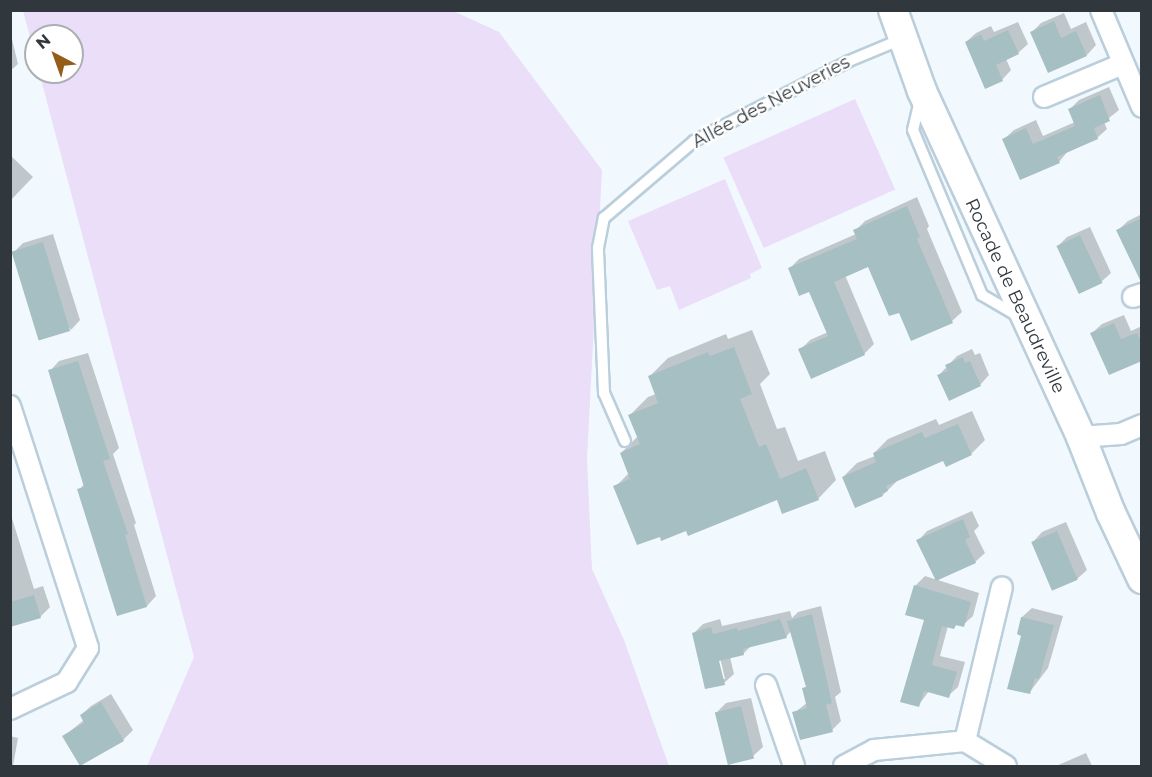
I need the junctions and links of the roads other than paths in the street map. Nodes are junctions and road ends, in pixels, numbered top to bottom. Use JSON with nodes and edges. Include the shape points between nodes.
{"nodes":[{"id":1,"x":893,"y":10,"type":"edge"},
{"id":2,"x":1101,"y":10,"type":"edge"},
{"id":3,"x":902,"y":39,"type":"junction"},
{"id":4,"x":1123,"y":63,"type":"junction"},
{"id":5,"x":1044,"y":97,"type":"dead end"},
{"id":6,"x":1142,"y":107,"type":"edge"},
{"id":7,"x":10,"y":406,"type":"edge"},
{"id":8,"x":1142,"y":425,"type":"edge"},
{"id":9,"x":1081,"y":437,"type":"junction"},
{"id":10,"x":625,"y":441,"type":"dead end"},
{"id":11,"x":1142,"y":579,"type":"edge"},
{"id":12,"x":1002,"y":587,"type":"dead end"},
{"id":13,"x":766,"y":685,"type":"dead end"},
{"id":14,"x":10,"y":709,"type":"edge"},
{"id":15,"x":965,"y":741,"type":"junction"},
{"id":16,"x":794,"y":766,"type":"edge"},
{"id":17,"x":844,"y":766,"type":"edge"},
{"id":18,"x":1006,"y":766,"type":"edge"}],
"edges":[{"from":1,"to":3,"type":"street","name":"Rocade de Beaudreville"},
{"from":2,"to":4,"type":"street"},
{"from":3,"to":9,"type":"street","name":"Rocade de Beaudreville","via":[[922,91]]},
{"from":3,"to":10,"type":"lane","name":"Allée des Neuveries","via":[[849,61],[694,141],[604,218],[598,248],[604,393]]},
{"from":4,"to":5,"type":"street"},
{"from":4,"to":6,"type":"street"},
{"from":7,"to":14,"type":"street","via":[[88,648],[67,682]]},
{"from":8,"to":9,"type":"street","via":[[1121,434]]},
{"from":9,"to":11,"type":"street","name":"Rocade de Beaudreville"},
{"from":12,"to":15,"type":"street"},
{"from":13,"to":16,"type":"street"},
{"from":15,"to":17,"type":"street","via":[[874,750]]},
{"from":15,"to":18,"type":"street"}]}
